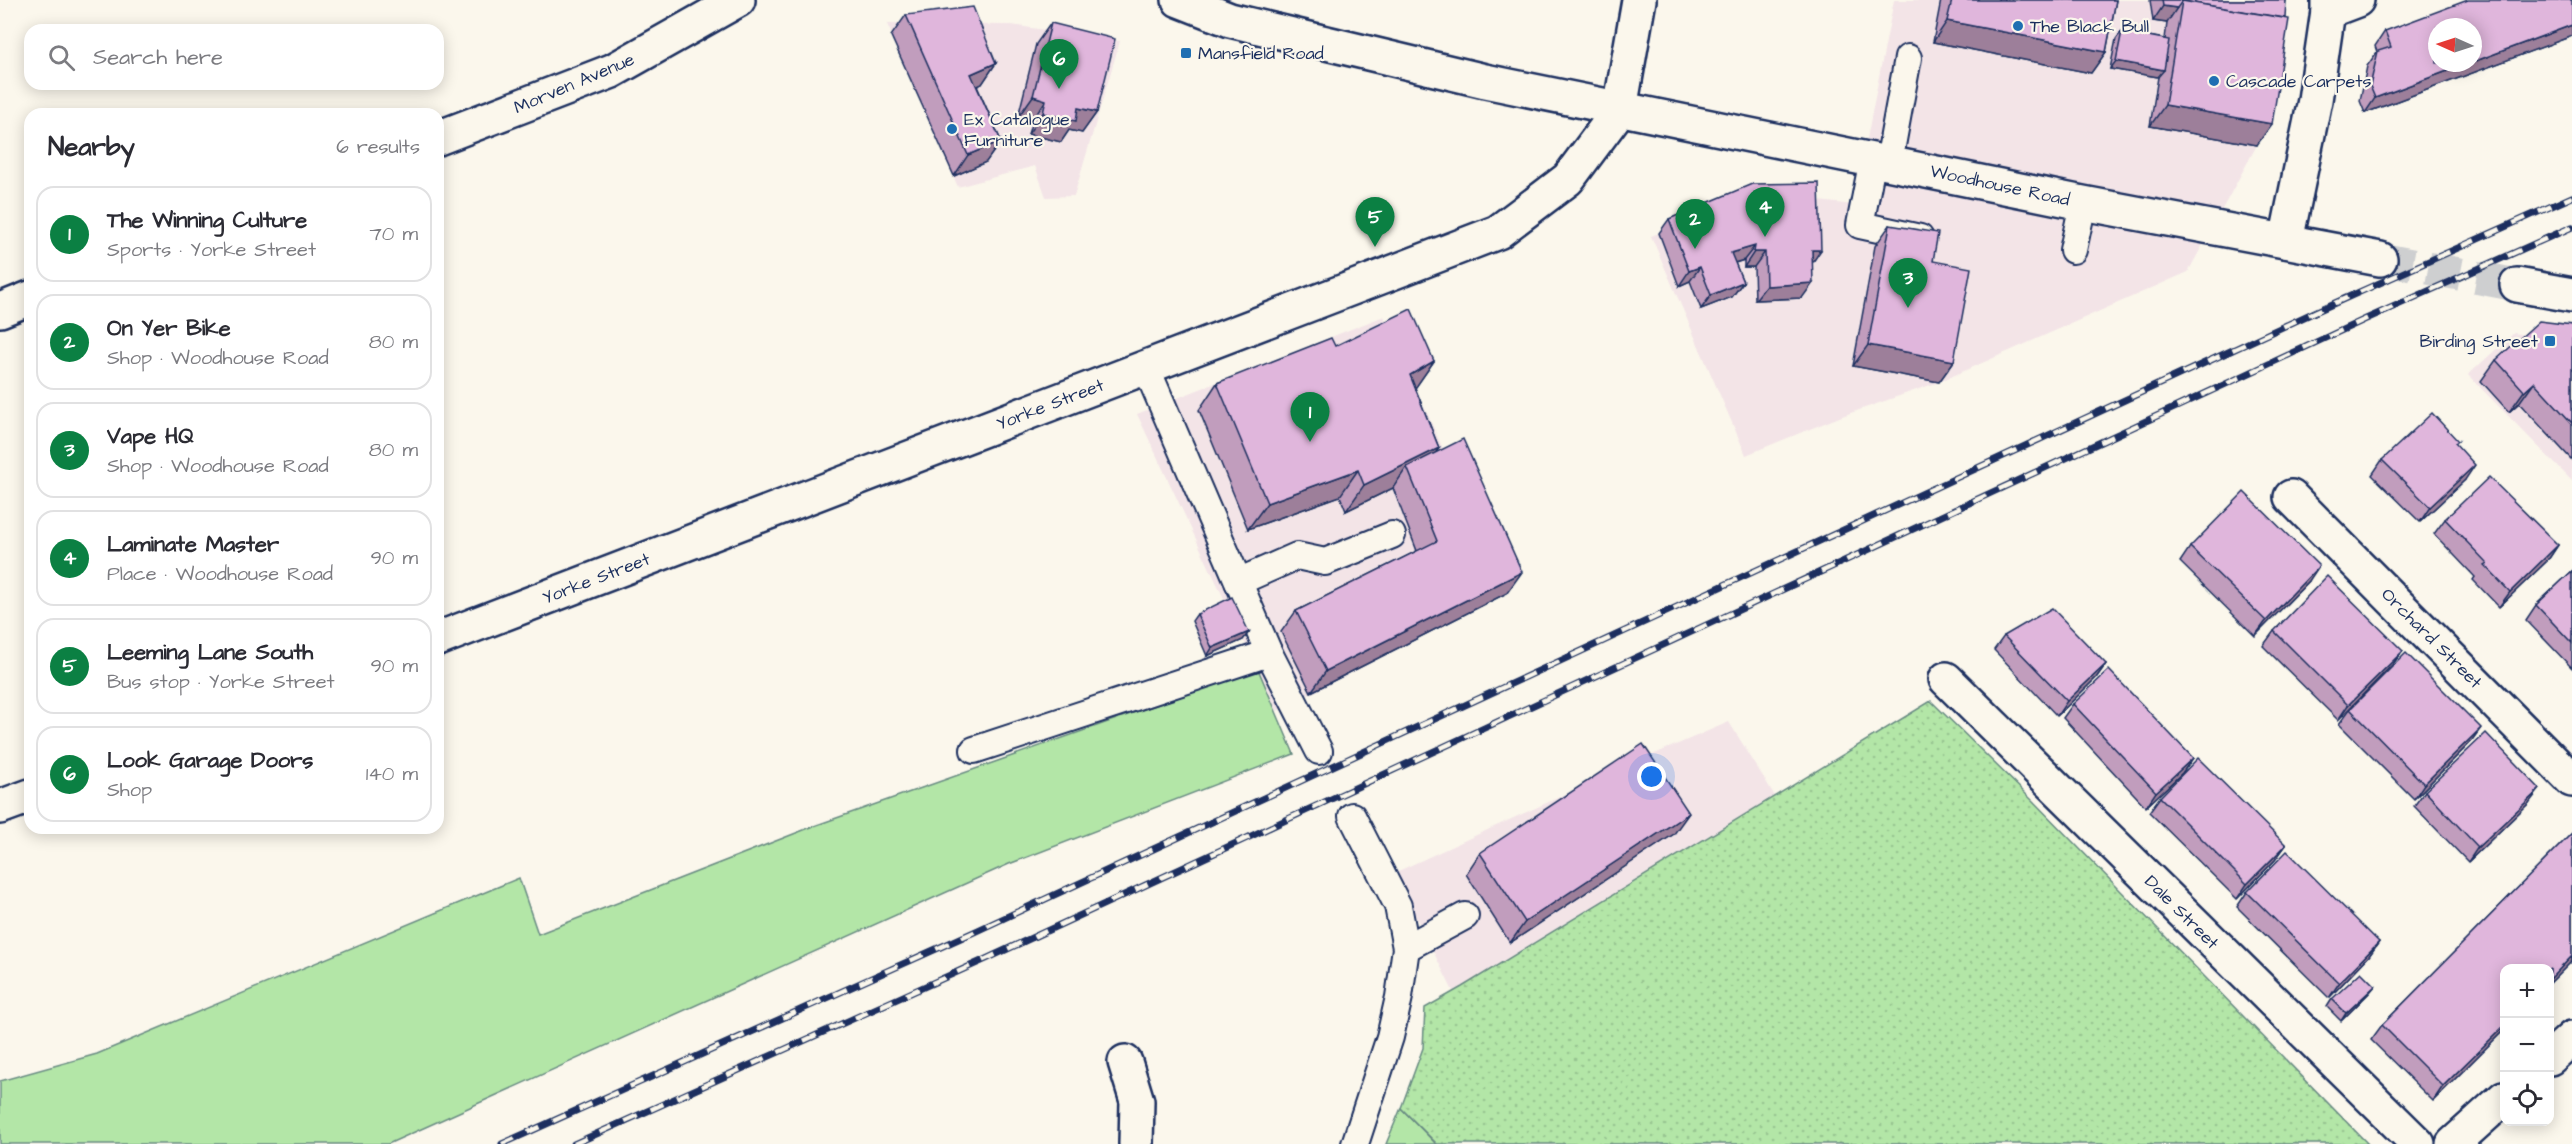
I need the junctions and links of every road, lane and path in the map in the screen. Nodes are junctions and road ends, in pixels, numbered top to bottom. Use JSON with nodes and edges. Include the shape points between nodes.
{"nodes":[{"id":1,"x":738,"y":0,"type":"edge"},
{"id":2,"x":1179,"y":0,"type":"edge"},
{"id":3,"x":1639,"y":0,"type":"edge"},
{"id":4,"x":2338,"y":4,"type":"edge"},
{"id":5,"x":1908,"y":58,"type":"dead end"},
{"id":6,"x":1620,"y":109,"type":"junction"},
{"id":7,"x":444,"y":136,"type":"edge"},
{"id":8,"x":1881,"y":160,"type":"junction"},
{"id":9,"x":2083,"y":203,"type":"junction"},
{"id":10,"x":1925,"y":239,"type":"edge"},
{"id":11,"x":2286,"y":241,"type":"junction"},
{"id":12,"x":2073,"y":250,"type":"dead end"},
{"id":13,"x":2380,"y":259,"type":"tunnel mouth"},
{"id":14,"x":2517,"y":285,"type":"tunnel mouth"},
{"id":15,"x":2572,"y":295,"type":"edge"},
{"id":16,"x":24,"y":300,"type":"edge"},
{"id":17,"x":0,"y":309,"type":"edge"},
{"id":18,"x":1146,"y":368,"type":"junction"},
{"id":19,"x":2291,"y":497,"type":"dead end"},
{"id":20,"x":1392,"y":535,"type":"dead end"},
{"id":21,"x":1238,"y":582,"type":"junction"},
{"id":22,"x":444,"y":637,"type":"edge"},
{"id":23,"x":1269,"y":653,"type":"junction"},
{"id":24,"x":1946,"y":679,"type":"dead end"},
{"id":25,"x":974,"y":750,"type":"dead end"},
{"id":26,"x":1319,"y":751,"type":"dead end"},
{"id":27,"x":2572,"y":780,"type":"edge"},
{"id":28,"x":24,"y":798,"type":"edge"},
{"id":29,"x":0,"y":807,"type":"edge"},
{"id":30,"x":1352,"y":816,"type":"dead end"},
{"id":31,"x":1465,"y":916,"type":"dead end"},
{"id":32,"x":1406,"y":948,"type":"junction"},
{"id":33,"x":2572,"y":1038,"type":"edge"},
{"id":34,"x":2554,"y":1054,"type":"edge"},
{"id":35,"x":1125,"y":1062,"type":"dead end"},
{"id":36,"x":2500,"y":1102,"type":"edge"},
{"id":37,"x":1136,"y":1144,"type":"edge"},
{"id":38,"x":1355,"y":1144,"type":"edge"},
{"id":39,"x":2418,"y":1144,"type":"edge"},
{"id":40,"x":2453,"y":1144,"type":"edge"}],
"edges":[{"from":1,"to":7,"type":"main road","name":"Morven Avenue","via":[[612,70]]},
{"from":2,"to":6,"type":"main road","name":"Woodhouse Road","via":[[1230,20]]},
{"from":3,"to":6,"type":"main road"},
{"from":4,"to":11,"type":"main road"},
{"from":5,"to":8,"type":"lane"},
{"from":6,"to":8,"type":"main road","name":"Woodhouse Road"},
{"from":6,"to":18,"type":"main road","name":"Yorke Street","via":[[1568,179],[1498,232]]},
{"from":8,"to":9,"type":"main road","name":"Woodhouse Road"},
{"from":8,"to":10,"type":"lane","via":[[1860,225]]},
{"from":9,"to":11,"type":"main road","name":"Woodhouse Road"},
{"from":9,"to":12,"type":"lane"},
{"from":11,"to":13,"type":"main road","name":"Woodhouse Road"},
{"from":14,"to":15,"type":"main road"},
{"from":16,"to":17,"type":"main road"},
{"from":18,"to":21,"type":"lane"},
{"from":18,"to":22,"type":"main road","name":"Yorke Street"},
{"from":19,"to":27,"type":"main road","name":"Orchard Street"},
{"from":20,"to":21,"type":"lane","via":[[1324,562],[1297,556]]},
{"from":21,"to":23,"type":"lane"},
{"from":23,"to":25,"type":"lane"},
{"from":23,"to":26,"type":"lane"},
{"from":24,"to":39,"type":"main road","name":"Dale Street"},
{"from":28,"to":29,"type":"main road"},
{"from":30,"to":32,"type":"lane","via":[[1398,906]]},
{"from":31,"to":32,"type":"lane"},
{"from":32,"to":38,"type":"lane","via":[[1390,1037]]},
{"from":33,"to":34,"type":"main road"},
{"from":35,"to":37,"type":"main road","via":[[1137,1101]]},
{"from":36,"to":40,"type":"main road"}]}
